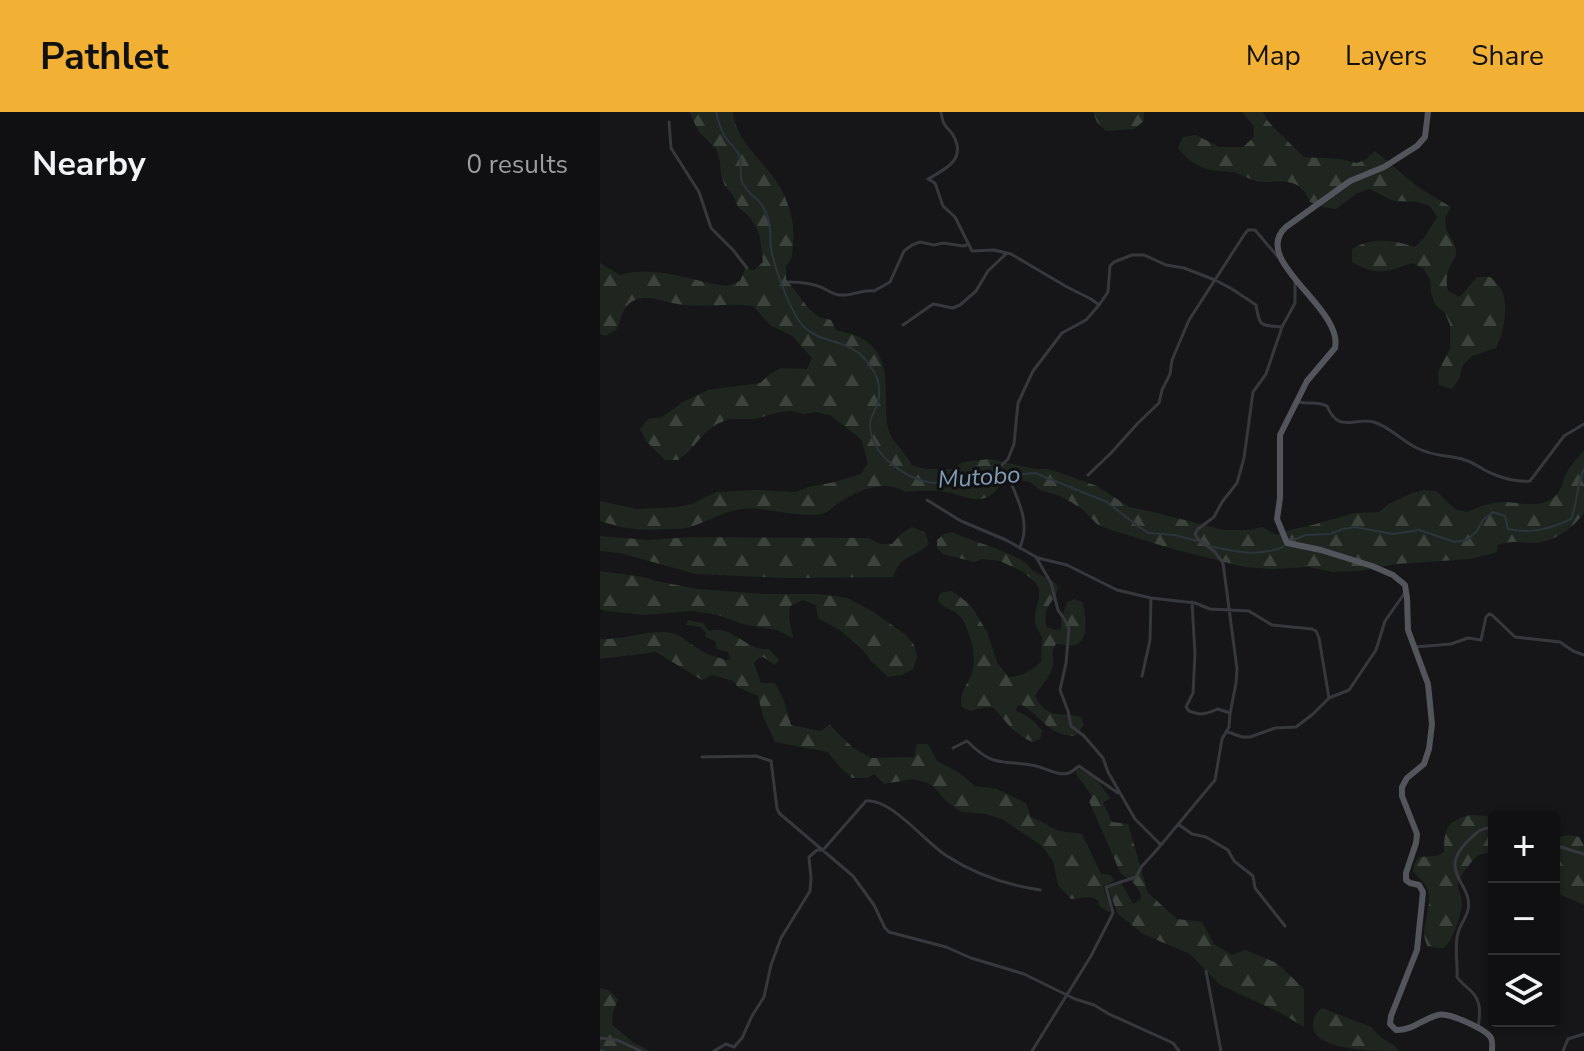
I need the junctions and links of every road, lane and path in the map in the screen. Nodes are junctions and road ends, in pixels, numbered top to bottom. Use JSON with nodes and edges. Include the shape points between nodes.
{"nodes":[{"id":1,"x":941,"y":112,"type":"edge"},
{"id":2,"x":1428,"y":112,"type":"edge"},
{"id":3,"x":669,"y":122,"type":"dead end"},
{"id":4,"x":968,"y":244,"type":"junction"},
{"id":5,"x":1007,"y":253,"type":"junction"},
{"id":6,"x":1281,"y":261,"type":"junction"},
{"id":7,"x":747,"y":268,"type":"dead end"},
{"id":8,"x":1294,"y":279,"type":"junction"},
{"id":9,"x":1215,"y":280,"type":"junction"},
{"id":10,"x":789,"y":282,"type":"dead end"},
{"id":11,"x":1099,"y":305,"type":"junction"},
{"id":12,"x":903,"y":325,"type":"dead end"},
{"id":13,"x":1282,"y":327,"type":"junction"},
{"id":14,"x":1297,"y":401,"type":"junction"},
{"id":15,"x":1584,"y":424,"type":"edge"},
{"id":16,"x":1002,"y":465,"type":"dead end"},
{"id":17,"x":1088,"y":475,"type":"dead end"},
{"id":18,"x":1011,"y":483,"type":"dead end"},
{"id":19,"x":927,"y":500,"type":"dead end"},
{"id":20,"x":1020,"y":547,"type":"junction"},
{"id":21,"x":1036,"y":557,"type":"junction"},
{"id":22,"x":1406,"y":591,"type":"junction"},
{"id":23,"x":1151,"y":598,"type":"junction"},
{"id":24,"x":1192,"y":602,"type":"junction"},
{"id":25,"x":1229,"y":609,"type":"junction"},
{"id":26,"x":1413,"y":647,"type":"junction"},
{"id":27,"x":1584,"y":655,"type":"edge"},
{"id":28,"x":1142,"y":676,"type":"dead end"},
{"id":29,"x":1329,"y":698,"type":"junction"},
{"id":30,"x":1230,"y":713,"type":"junction"},
{"id":31,"x":1228,"y":731,"type":"junction"},
{"id":32,"x":953,"y":748,"type":"dead end"},
{"id":33,"x":702,"y":757,"type":"dead end"},
{"id":34,"x":1121,"y":795,"type":"junction"},
{"id":35,"x":1178,"y":824,"type":"junction"},
{"id":36,"x":1488,"y":827,"type":"edge"},
{"id":37,"x":1161,"y":845,"type":"junction"},
{"id":38,"x":1560,"y":847,"type":"edge"},
{"id":39,"x":823,"y":850,"type":"junction"},
{"id":40,"x":1584,"y":854,"type":"edge"},
{"id":41,"x":1040,"y":890,"type":"dead end"},
{"id":42,"x":1285,"y":926,"type":"dead end"},
{"id":43,"x":1206,"y":971,"type":"dead end"},
{"id":44,"x":1065,"y":995,"type":"junction"},
{"id":45,"x":1478,"y":1028,"type":"junction"},
{"id":46,"x":1584,"y":1034,"type":"edge"},
{"id":47,"x":600,"y":1038,"type":"edge"},
{"id":48,"x":641,"y":1051,"type":"edge"},
{"id":49,"x":714,"y":1051,"type":"edge"},
{"id":50,"x":1032,"y":1051,"type":"edge"},
{"id":51,"x":1179,"y":1051,"type":"edge"},
{"id":52,"x":1221,"y":1051,"type":"edge"},
{"id":53,"x":1492,"y":1051,"type":"edge"},
{"id":54,"x":1563,"y":1051,"type":"edge"}],
"edges":[{"from":1,"to":4,"type":"street","via":[[958,148],[946,170],[928,179]]},
{"from":2,"to":6,"type":"main road","via":[[1425,137],[1417,146],[1350,181],[1282,231]]},
{"from":3,"to":7,"type":"street","via":[[671,148],[699,192],[711,228]]},
{"from":4,"to":5,"type":"street","via":[[974,251]]},
{"from":4,"to":10,"type":"street","via":[[912,245],[890,282],[874,291],[845,296]]},
{"from":5,"to":11,"type":"street"},
{"from":5,"to":12,"type":"street","via":[[960,305],[933,304]]},
{"from":6,"to":8,"type":"main road"},
{"from":6,"to":9,"type":"street","via":[[1255,230],[1248,230]]},
{"from":8,"to":13,"type":"street","via":[[1295,303]]},
{"from":8,"to":14,"type":"main road","via":[[1320,307],[1337,341]]},
{"from":9,"to":11,"type":"street","via":[[1135,254],[1110,266],[1108,292]]},
{"from":9,"to":13,"type":"street","via":[[1256,305],[1260,322]]},
{"from":9,"to":17,"type":"street","via":[[1189,320],[1159,403]]},
{"from":11,"to":16,"type":"street","via":[[1086,320],[1062,333],[1033,371],[1018,403],[1014,444]]},
{"from":13,"to":25,"type":"street","via":[[1266,374],[1253,392],[1237,483],[1195,534],[1222,559]]},
{"from":14,"to":15,"type":"street","via":[[1327,406],[1340,423],[1384,425],[1431,455],[1457,457],[1519,482],[1530,481],[1564,436]]},
{"from":14,"to":22,"type":"main road","via":[[1279,438],[1277,519],[1287,543],[1372,566],[1393,575]]},
{"from":18,"to":20,"type":"street","via":[[1023,515]]},
{"from":19,"to":20,"type":"street"},
{"from":20,"to":21,"type":"street"},
{"from":21,"to":23,"type":"street"},
{"from":21,"to":34,"type":"street","via":[[1069,629],[1060,690],[1071,726],[1103,758]]},
{"from":22,"to":26,"type":"main road"},
{"from":22,"to":29,"type":"street","via":[[1349,690]]},
{"from":23,"to":24,"type":"street"},
{"from":23,"to":28,"type":"street"},
{"from":24,"to":25,"type":"street"},
{"from":24,"to":30,"type":"street","via":[[1193,693],[1186,707],[1204,714],[1218,709]]},
{"from":25,"to":29,"type":"street","via":[[1254,613],[1272,625],[1316,631]]},
{"from":25,"to":30,"type":"street","via":[[1237,669]]},
{"from":26,"to":27,"type":"street","via":[[1481,640],[1489,614],[1515,637],[1553,640]]},
{"from":26,"to":45,"type":"main road","via":[[1428,684],[1432,724],[1424,764],[1402,787],[1417,834],[1405,877],[1423,892],[1417,950],[1390,1024],[1405,1030],[1443,1013]]},
{"from":29,"to":31,"type":"street","via":[[1296,727],[1250,737]]},
{"from":30,"to":31,"type":"street"},
{"from":31,"to":35,"type":"street","via":[[1215,780]]},
{"from":32,"to":34,"type":"street","via":[[967,741],[998,762],[1058,773],[1079,766]]},
{"from":33,"to":39,"type":"street","via":[[769,760],[779,813]]},
{"from":34,"to":37,"type":"street","via":[[1135,819]]},
{"from":35,"to":37,"type":"street"},
{"from":35,"to":42,"type":"street","via":[[1228,850],[1253,876],[1255,888]]},
{"from":36,"to":45,"type":"street","via":[[1463,846],[1456,865],[1468,904],[1458,933],[1457,977],[1478,999]]},
{"from":37,"to":44,"type":"street","via":[[1136,877],[1106,887],[1113,913]]},
{"from":38,"to":40,"type":"street"},
{"from":39,"to":41,"type":"street","via":[[871,800],[981,875]]},
{"from":39,"to":44,"type":"street","via":[[864,889],[889,932],[1024,974]]},
{"from":39,"to":49,"type":"street","via":[[809,857],[810,891],[781,938],[764,997],[742,1038],[734,1047],[726,1044]]},
{"from":43,"to":52,"type":"street"},
{"from":44,"to":50,"type":"street"},
{"from":44,"to":51,"type":"street","via":[[1173,1043]]},
{"from":45,"to":53,"type":"main road","via":[[1491,1039]]},
{"from":46,"to":54,"type":"street","via":[[1568,1039]]},
{"from":47,"to":48,"type":"street"}]}
